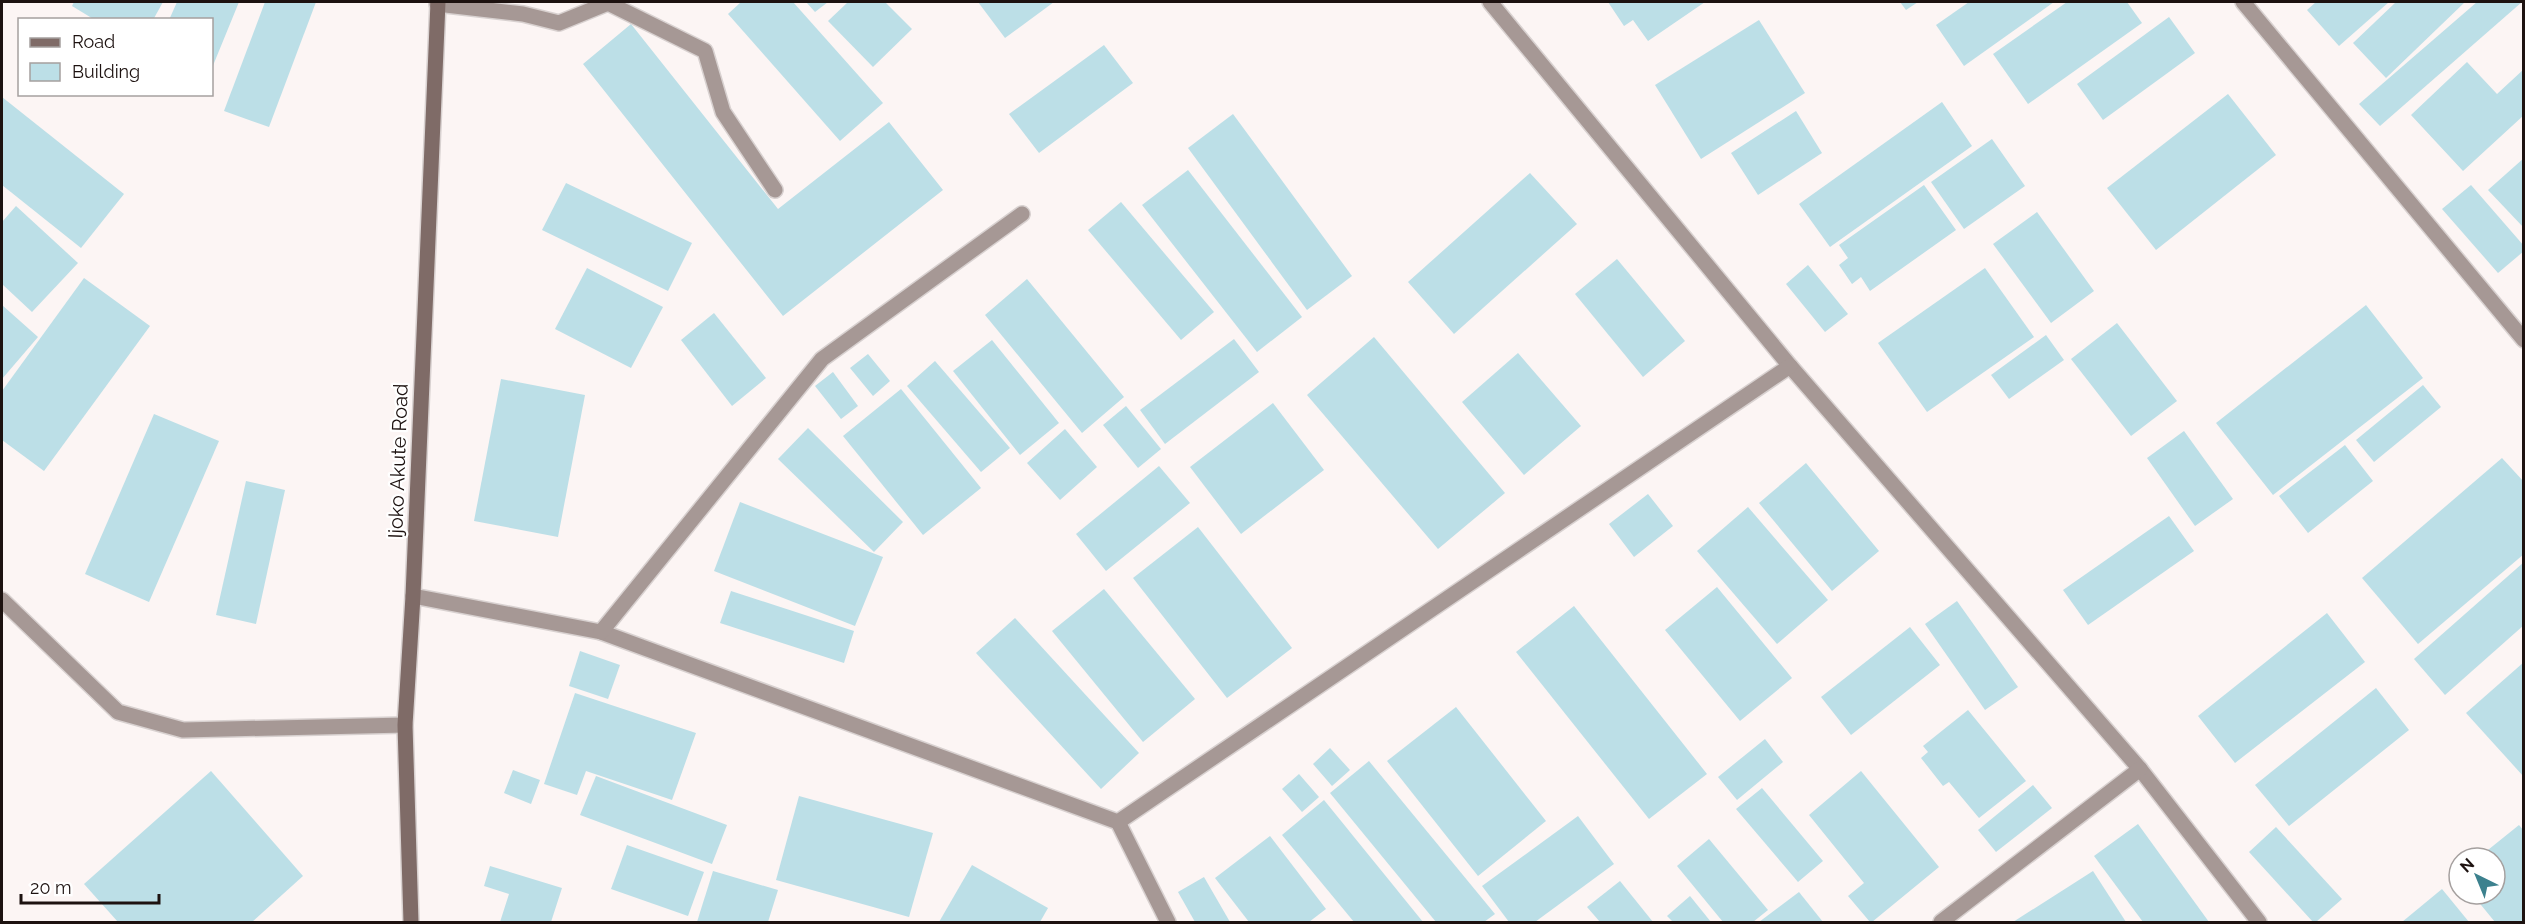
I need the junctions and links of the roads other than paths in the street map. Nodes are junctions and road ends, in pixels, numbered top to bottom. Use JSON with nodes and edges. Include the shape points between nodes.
{"nodes":[{"id":1,"x":1490,"y":2,"type":"edge"},
{"id":2,"x":2243,"y":2,"type":"edge"},
{"id":3,"x":437,"y":3,"type":"edge"},
{"id":4,"x":775,"y":190,"type":"dead end"},
{"id":5,"x":1022,"y":214,"type":"dead end"},
{"id":6,"x":2523,"y":340,"type":"edge"},
{"id":7,"x":1790,"y":366,"type":"junction"},
{"id":8,"x":413,"y":596,"type":"junction"},
{"id":9,"x":2,"y":600,"type":"edge"},
{"id":10,"x":601,"y":632,"type":"junction"},
{"id":11,"x":405,"y":725,"type":"junction"},
{"id":12,"x":2140,"y":770,"type":"junction"},
{"id":13,"x":1118,"y":822,"type":"junction"},
{"id":14,"x":411,"y":922,"type":"edge"},
{"id":15,"x":1168,"y":922,"type":"edge"},
{"id":16,"x":1941,"y":922,"type":"edge"},
{"id":17,"x":2259,"y":922,"type":"edge"}],
"edges":[{"from":1,"to":7,"type":"street"},
{"from":2,"to":6,"type":"street"},
{"from":3,"to":4,"type":"street","via":[[523,14],[559,23],[608,3],[705,51],[723,112]]},
{"from":3,"to":8,"type":"main road","name":"Ijoko Akute Road"},
{"from":5,"to":10,"type":"street","via":[[822,359]]},
{"from":7,"to":12,"type":"street"},
{"from":7,"to":13,"type":"street"},
{"from":8,"to":10,"type":"street"},
{"from":8,"to":11,"type":"main road","name":"Ijoko Akute Road"},
{"from":9,"to":11,"type":"street","via":[[118,712],[183,730]]},
{"from":10,"to":13,"type":"street"},
{"from":11,"to":14,"type":"main road","name":"Ijoko Akute Road"},
{"from":12,"to":16,"type":"street"},
{"from":12,"to":17,"type":"street"},
{"from":13,"to":15,"type":"street"}]}
